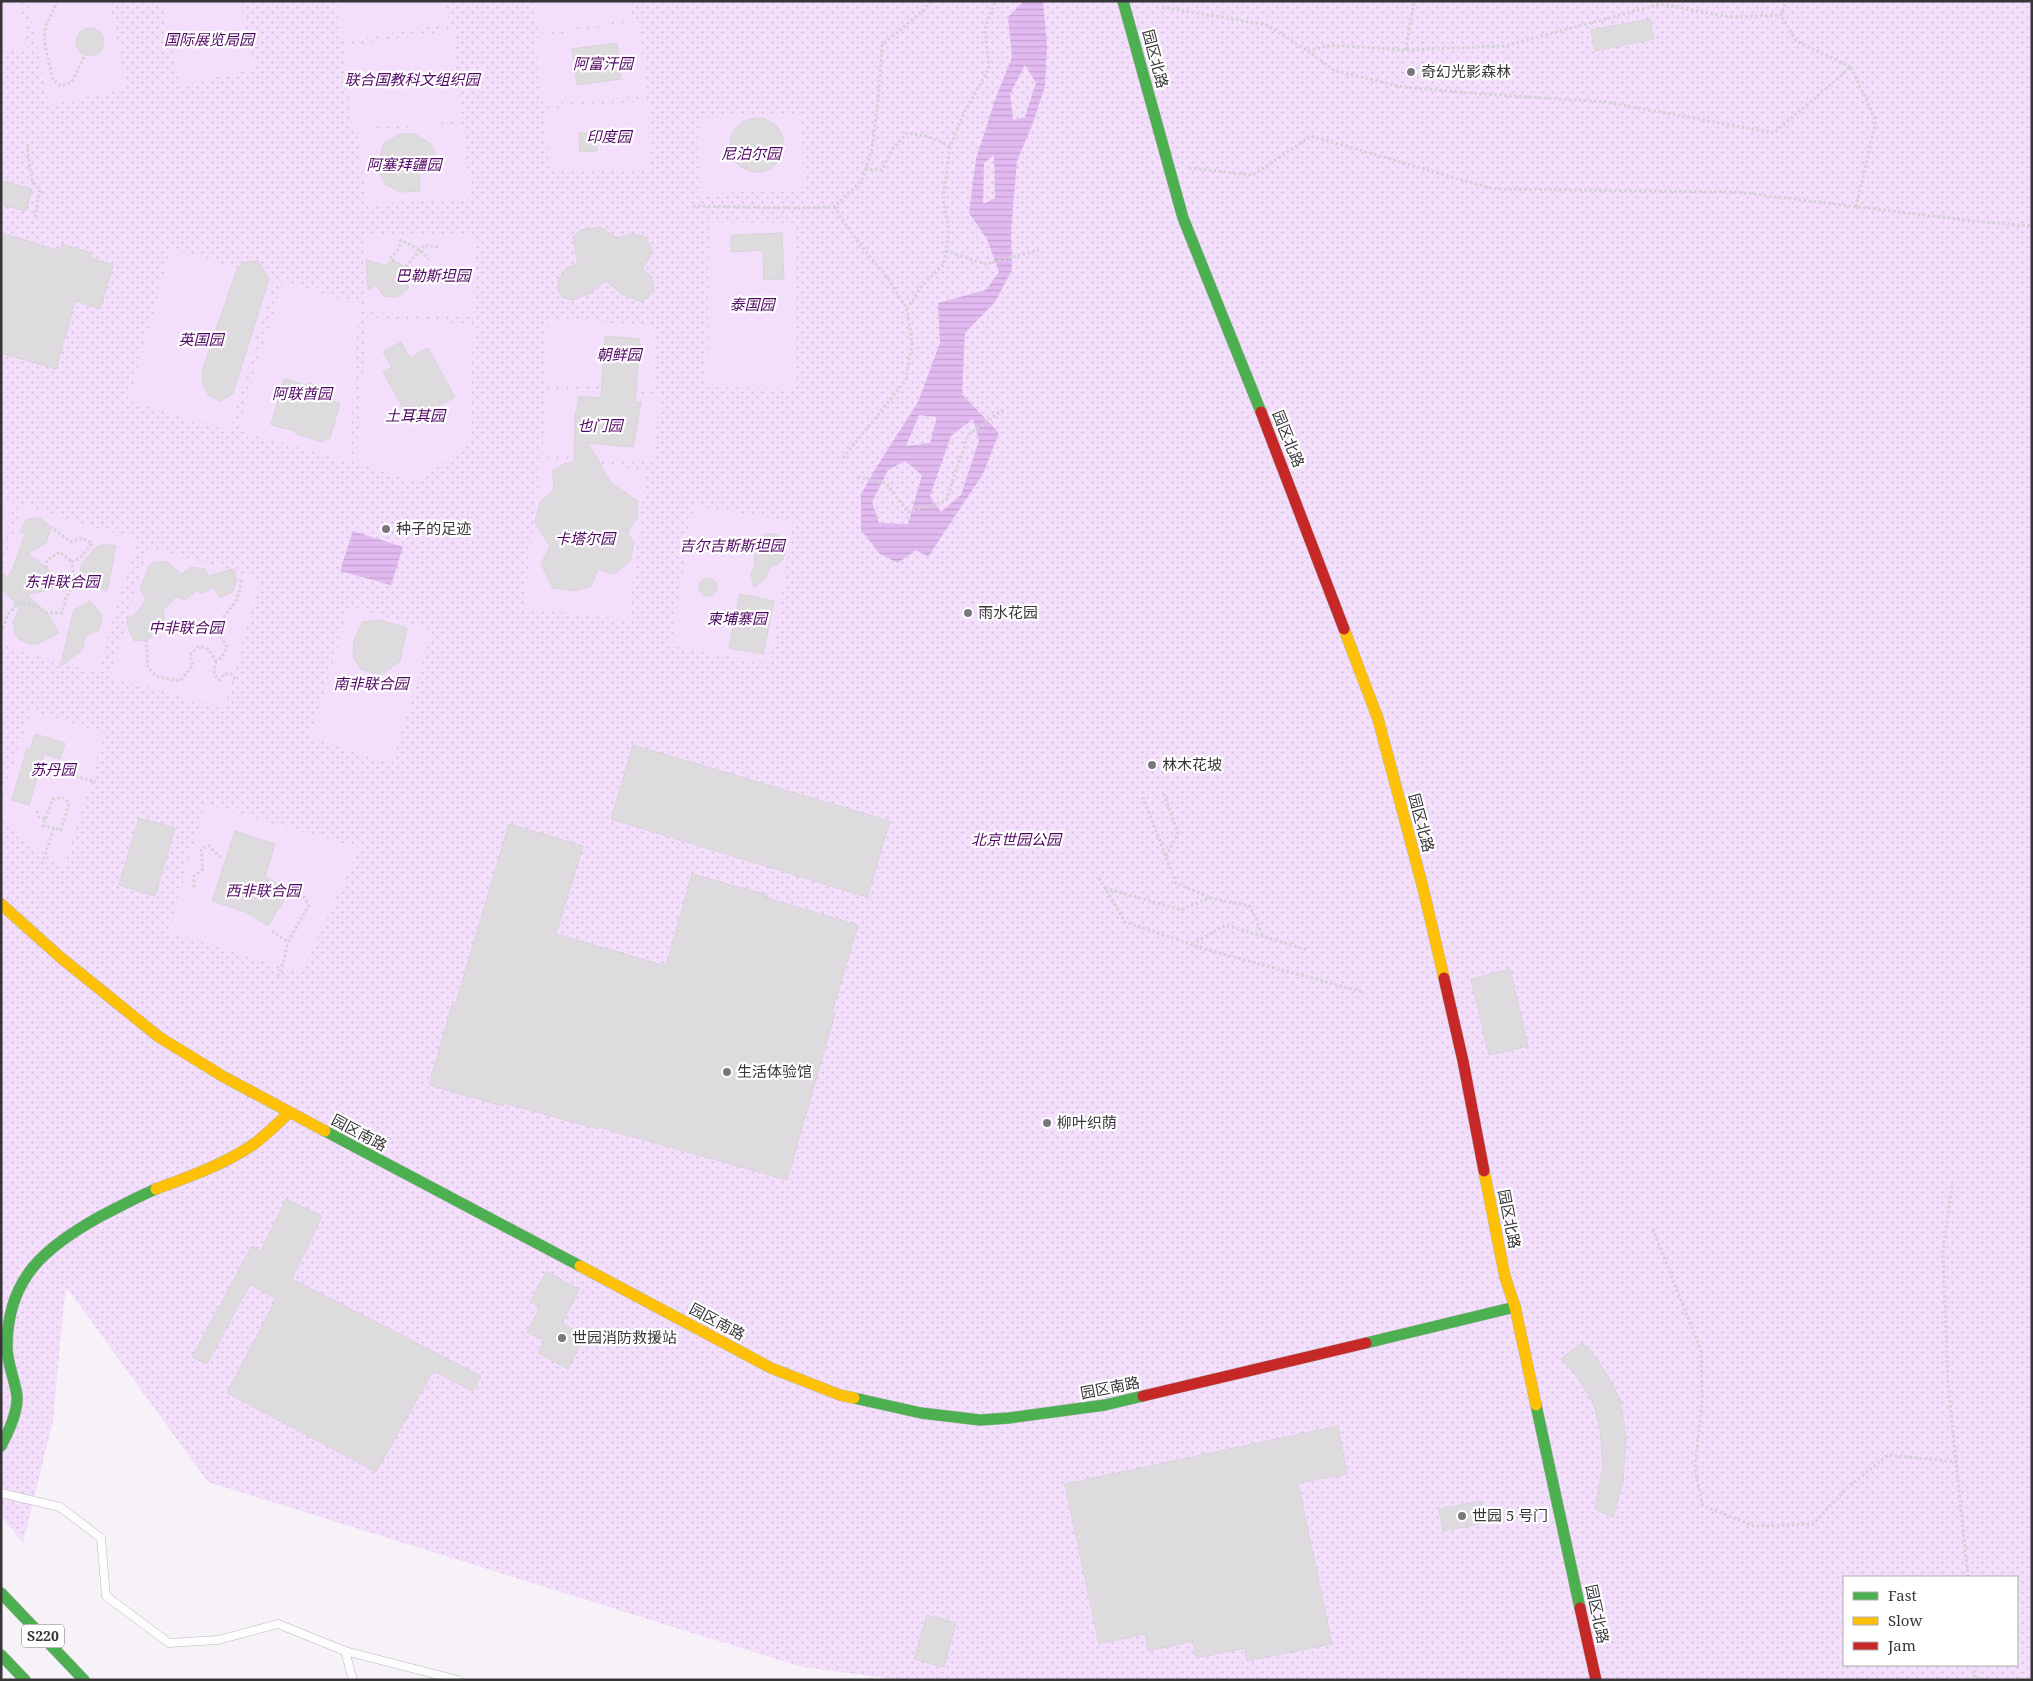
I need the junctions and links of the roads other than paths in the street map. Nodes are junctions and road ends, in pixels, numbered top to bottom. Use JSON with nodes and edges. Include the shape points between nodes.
{"nodes":[{"id":1,"x":1124,"y":1,"type":"edge"},
{"id":2,"x":1,"y":904,"type":"edge"},
{"id":3,"x":289,"y":1113,"type":"junction"},
{"id":4,"x":1515,"y":1307,"type":"junction"},
{"id":5,"x":1,"y":1446,"type":"edge"},
{"id":6,"x":1,"y":1494,"type":"edge"},
{"id":7,"x":1,"y":1593,"type":"edge"},
{"id":8,"x":345,"y":1651,"type":"junction"},
{"id":9,"x":1,"y":1654,"type":"edge"},
{"id":10,"x":79,"y":1678,"type":"edge"},
{"id":11,"x":25,"y":1680,"type":"edge"},
{"id":12,"x":353,"y":1680,"type":"edge"},
{"id":13,"x":458,"y":1680,"type":"edge"},
{"id":14,"x":1596,"y":1680,"type":"edge"}],
"edges":[{"from":1,"to":4,"type":"street","name":"园区北路","via":[[1183,218],[1293,491],[1378,719],[1425,897],[1463,1061],[1505,1277]]},
{"from":2,"to":3,"type":"street","name":"园区南路","via":[[60,957],[159,1037]]},
{"from":3,"to":4,"type":"street","name":"园区南路","via":[[771,1368],[840,1395],[921,1413],[980,1420],[1100,1406]]},
{"from":3,"to":5,"type":"street","via":[[238,1154],[141,1195],[83,1226],[48,1250],[32,1266],[12,1303],[8,1348],[17,1398],[10,1429]]},
{"from":4,"to":14,"type":"street","name":"园区北路"},
{"from":6,"to":8,"type":"lane","via":[[60,1507],[101,1538],[106,1596],[169,1643],[218,1640],[278,1624]]},
{"from":7,"to":10,"type":"street","number":"S220"},
{"from":8,"to":12,"type":"lane"},
{"from":8,"to":13,"type":"lane"},
{"from":9,"to":11,"type":"street"}]}
